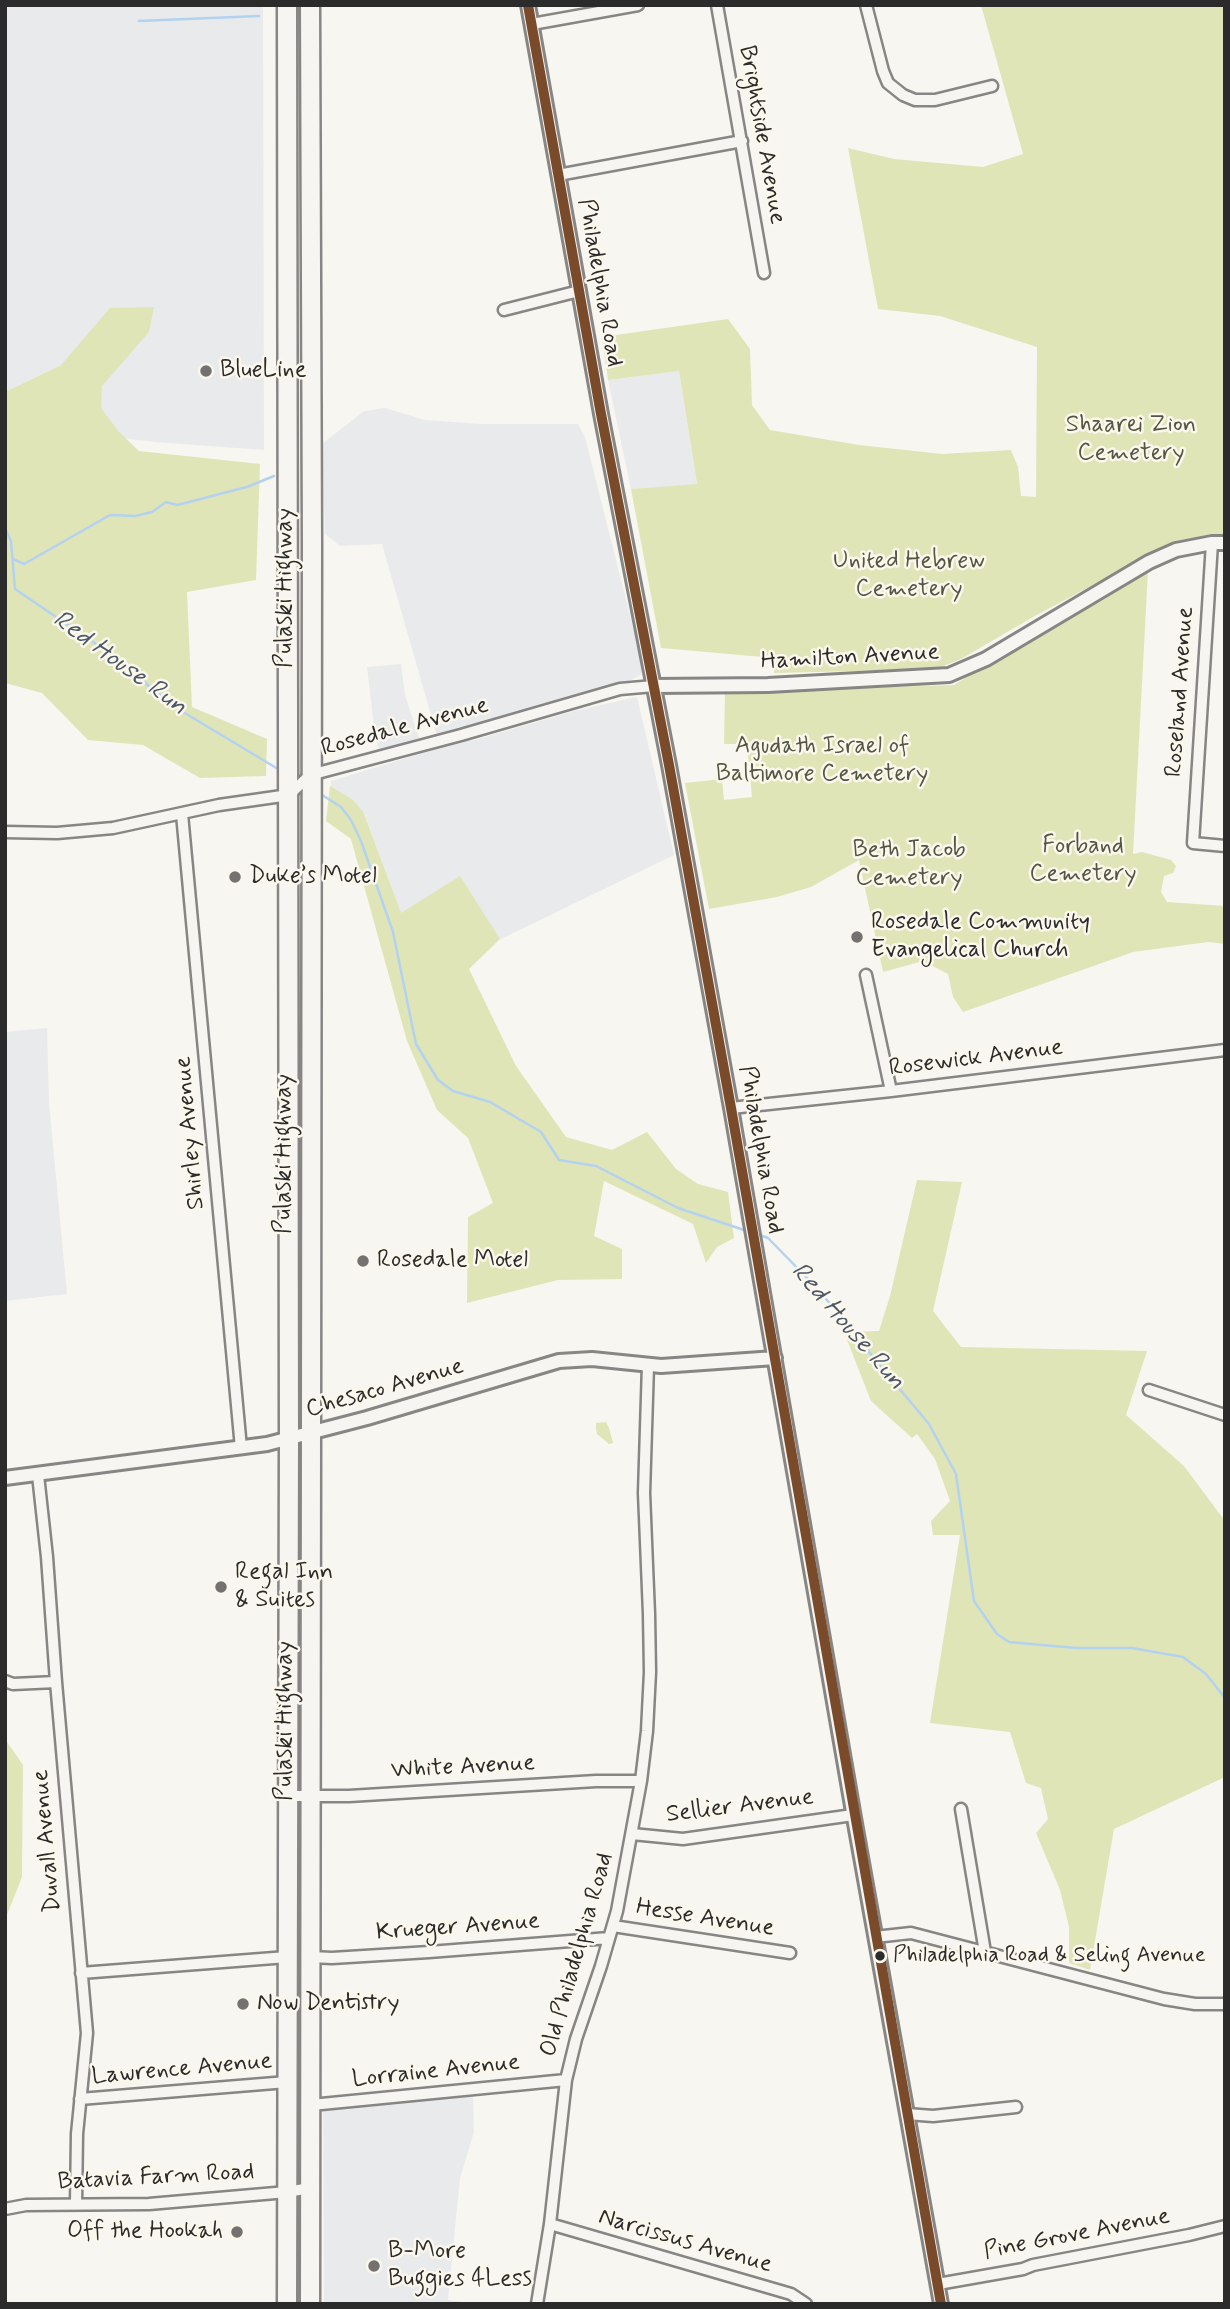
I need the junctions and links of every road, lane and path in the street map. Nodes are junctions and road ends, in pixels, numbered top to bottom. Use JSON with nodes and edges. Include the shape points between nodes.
{"nodes":[{"id":1,"x":287,"y":5,"type":"edge"},
{"id":2,"x":310,"y":5,"type":"edge"},
{"id":3,"x":528,"y":5,"type":"edge"},
{"id":4,"x":638,"y":5,"type":"edge"},
{"id":5,"x":717,"y":5,"type":"edge"},
{"id":6,"x":866,"y":5,"type":"edge"},
{"id":7,"x":532,"y":24,"type":"junction"},
{"id":8,"x":992,"y":86,"type":"dead end"},
{"id":9,"x":742,"y":141,"type":"junction"},
{"id":10,"x":558,"y":176,"type":"junction"},
{"id":11,"x":764,"y":273,"type":"dead end"},
{"id":12,"x":579,"y":291,"type":"junction"},
{"id":13,"x":503,"y":310,"type":"dead end"},
{"id":14,"x":1218,"y":543,"type":"edge"},
{"id":15,"x":654,"y":686,"type":"junction"},
{"id":16,"x":310,"y":775,"type":"junction"},
{"id":17,"x":289,"y":795,"type":"junction"},
{"id":18,"x":182,"y":814,"type":"junction"},
{"id":19,"x":5,"y":832,"type":"edge"},
{"id":20,"x":1225,"y":846,"type":"edge"},
{"id":21,"x":866,"y":975,"type":"dead end"},
{"id":22,"x":1225,"y":1050,"type":"edge"},
{"id":23,"x":891,"y":1091,"type":"junction"},
{"id":24,"x":731,"y":1108,"type":"junction"},
{"id":25,"x":775,"y":1358,"type":"junction"},
{"id":26,"x":648,"y":1366,"type":"junction"},
{"id":27,"x":1149,"y":1390,"type":"dead end"},
{"id":28,"x":1225,"y":1415,"type":"edge"},
{"id":29,"x":311,"y":1433,"type":"junction"},
{"id":30,"x":289,"y":1438,"type":"junction"},
{"id":31,"x":241,"y":1448,"type":"junction"},
{"id":32,"x":38,"y":1475,"type":"junction"},
{"id":33,"x":5,"y":1478,"type":"edge"},
{"id":34,"x":5,"y":1681,"type":"edge"},
{"id":35,"x":56,"y":1682,"type":"junction"},
{"id":36,"x":641,"y":1782,"type":"junction"},
{"id":37,"x":287,"y":1796,"type":"junction"},
{"id":38,"x":310,"y":1796,"type":"junction"},
{"id":39,"x":961,"y":1809,"type":"dead end"},
{"id":40,"x":853,"y":1815,"type":"junction"},
{"id":41,"x":632,"y":1834,"type":"junction"},
{"id":42,"x":613,"y":1926,"type":"junction"},
{"id":43,"x":875,"y":1937,"type":"junction"},
{"id":44,"x":610,"y":1938,"type":"junction"},
{"id":45,"x":985,"y":1952,"type":"junction"},
{"id":46,"x":790,"y":1953,"type":"dead end"},
{"id":47,"x":287,"y":1957,"type":"junction"},
{"id":48,"x":310,"y":1957,"type":"junction"},
{"id":49,"x":81,"y":1973,"type":"junction"},
{"id":50,"x":1225,"y":2004,"type":"edge"},
{"id":51,"x":566,"y":2080,"type":"junction"},
{"id":52,"x":287,"y":2082,"type":"junction"},
{"id":53,"x":80,"y":2099,"type":"junction"},
{"id":54,"x":311,"y":2105,"type":"junction"},
{"id":55,"x":1016,"y":2107,"type":"dead end"},
{"id":56,"x":907,"y":2115,"type":"junction"},
{"id":57,"x":310,"y":2188,"type":"junction"},
{"id":58,"x":287,"y":2192,"type":"junction"},
{"id":59,"x":76,"y":2204,"type":"junction"},
{"id":60,"x":5,"y":2209,"type":"edge"},
{"id":61,"x":550,"y":2224,"type":"junction"},
{"id":62,"x":1225,"y":2226,"type":"edge"},
{"id":63,"x":938,"y":2284,"type":"junction"},
{"id":64,"x":287,"y":2304,"type":"edge"},
{"id":65,"x":310,"y":2304,"type":"edge"},
{"id":66,"x":537,"y":2304,"type":"edge"},
{"id":67,"x":806,"y":2304,"type":"edge"},
{"id":68,"x":941,"y":2304,"type":"edge"}],
"edges":[{"from":1,"to":17,"type":"highway","name":"Pulaski Highway"},
{"from":2,"to":16,"type":"highway","name":"Pulaski Highway"},
{"from":3,"to":7,"type":"main road","name":"Philadelphia Road"},
{"from":4,"to":7,"type":"street"},
{"from":5,"to":9,"type":"street","name":"Brightside Avenue"},
{"from":6,"to":8,"type":"street","via":[[883,71],[888,83],[903,95],[935,100]]},
{"from":7,"to":10,"type":"main road","name":"Philadelphia Road"},
{"from":9,"to":10,"type":"street"},
{"from":9,"to":11,"type":"street","name":"Brightside Avenue"},
{"from":10,"to":12,"type":"main road","name":"Philadelphia Road"},
{"from":12,"to":13,"type":"street"},
{"from":12,"to":15,"type":"main road","name":"Philadelphia Road"},
{"from":14,"to":15,"type":"main road","name":"Hamilton Avenue","via":[[1177,550],[1149,562],[986,659],[949,675]]},
{"from":14,"to":20,"type":"street","name":"Roseland Avenue","via":[[1193,843]]},
{"from":15,"to":16,"type":"street","name":"Rosedale Avenue","via":[[620,690]]},
{"from":15,"to":24,"type":"main road","name":"Philadelphia Road"},
{"from":16,"to":17,"type":"street","name":"Rosedale Avenue"},
{"from":16,"to":29,"type":"highway","name":"Pulaski Highway"},
{"from":17,"to":18,"type":"street"},
{"from":17,"to":30,"type":"highway","name":"Pulaski Highway"},
{"from":18,"to":19,"type":"street","via":[[104,829]]},
{"from":18,"to":31,"type":"street","name":"Shirley Avenue"},
{"from":21,"to":23,"type":"street"},
{"from":22,"to":23,"type":"street","name":"Rosewick Avenue"},
{"from":23,"to":24,"type":"street","name":"Rosewick Avenue"},
{"from":24,"to":25,"type":"main road","name":"Philadelphia Road"},
{"from":25,"to":26,"type":"main road","name":"Chesaco Avenue"},
{"from":25,"to":40,"type":"main road","name":"Philadelphia Road"},
{"from":26,"to":29,"type":"main road","name":"Chesaco Avenue","via":[[592,1359],[559,1361]]},
{"from":26,"to":36,"type":"street","name":"Old Philadelphia Road","via":[[644,1493],[650,1672]]},
{"from":27,"to":28,"type":"street"},
{"from":29,"to":30,"type":"main road","name":"Chesaco Avenue"},
{"from":29,"to":38,"type":"highway","name":"Pulaski Highway"},
{"from":30,"to":31,"type":"main road","name":"Chesaco Avenue"},
{"from":30,"to":37,"type":"highway","name":"Pulaski Highway"},
{"from":31,"to":32,"type":"main road","name":"Chesaco Avenue"},
{"from":32,"to":33,"type":"main road","name":"Chesaco Avenue"},
{"from":32,"to":35,"type":"street","name":"Duvall Avenue"},
{"from":34,"to":35,"type":"street"},
{"from":35,"to":49,"type":"street","name":"Duvall Avenue"},
{"from":36,"to":38,"type":"street","name":"White Avenue"},
{"from":36,"to":41,"type":"street","name":"Old Philadelphia Road"},
{"from":37,"to":38,"type":"street","name":"White Avenue"},
{"from":37,"to":47,"type":"highway","name":"Pulaski Highway"},
{"from":38,"to":48,"type":"highway","name":"Pulaski Highway"},
{"from":39,"to":45,"type":"street"},
{"from":40,"to":41,"type":"street","name":"Sellier Avenue","via":[[683,1839]]},
{"from":40,"to":43,"type":"main road","name":"Philadelphia Road"},
{"from":41,"to":42,"type":"street","name":"Old Philadelphia Road"},
{"from":42,"to":44,"type":"street","name":"Old Philadelphia Road"},
{"from":42,"to":46,"type":"street","name":"Hesse Avenue"},
{"from":43,"to":45,"type":"street","via":[[911,1933]]},
{"from":43,"to":56,"type":"main road","name":"Philadelphia Road"},
{"from":44,"to":48,"type":"street","name":"Krueger Avenue"},
{"from":44,"to":51,"type":"street","name":"Old Philadelphia Road"},
{"from":45,"to":50,"type":"street","via":[[1164,1999]]},
{"from":47,"to":49,"type":"street"},
{"from":47,"to":52,"type":"highway","name":"Pulaski Highway"},
{"from":48,"to":54,"type":"highway","name":"Pulaski Highway"},
{"from":49,"to":53,"type":"street","name":"Duvall Avenue","via":[[87,2033]]},
{"from":51,"to":54,"type":"street","name":"Lorraine Avenue"},
{"from":51,"to":61,"type":"street","name":"Old Philadelphia Road"},
{"from":52,"to":53,"type":"street","name":"Lawrence Avenue"},
{"from":52,"to":58,"type":"highway","name":"Pulaski Highway"},
{"from":53,"to":59,"type":"street","name":"Duvall Avenue"},
{"from":54,"to":57,"type":"highway","name":"Pulaski Highway"},
{"from":55,"to":56,"type":"street"},
{"from":56,"to":63,"type":"main road","name":"Philadelphia Road"},
{"from":57,"to":58,"type":"street","name":"Batavia Farm Road"},
{"from":57,"to":65,"type":"highway","name":"Pulaski Highway"},
{"from":58,"to":59,"type":"street","name":"Batavia Farm Road","via":[[149,2204]]},
{"from":58,"to":64,"type":"highway","name":"Pulaski Highway"},
{"from":59,"to":60,"type":"street","name":"Batavia Farm Road"},
{"from":61,"to":66,"type":"street","name":"Old Philadelphia Road"},
{"from":61,"to":67,"type":"street","name":"Narcissus Avenue","via":[[791,2294]]},
{"from":62,"to":63,"type":"street","name":"Pine Grove Avenue"},
{"from":63,"to":68,"type":"main road","name":"Philadelphia Road"}]}
